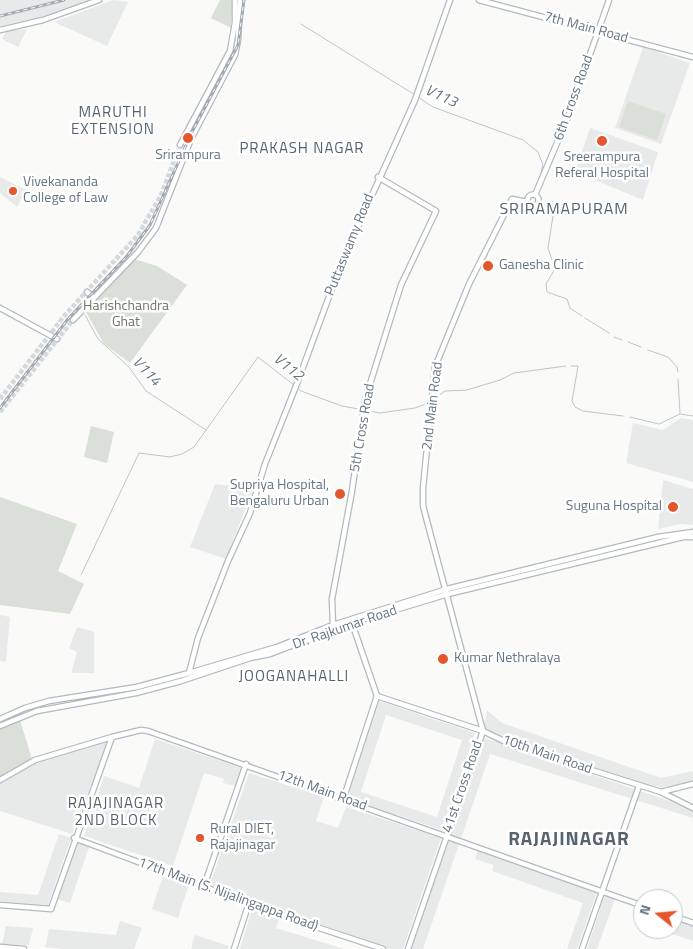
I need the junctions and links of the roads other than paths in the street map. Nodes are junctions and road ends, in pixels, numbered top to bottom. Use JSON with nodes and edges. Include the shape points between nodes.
{"nodes":[{"id":1,"x":99,"y":0,"type":"edge"},
{"id":2,"x":236,"y":0,"type":"edge"},
{"id":3,"x":240,"y":0,"type":"edge"},
{"id":4,"x":450,"y":0,"type":"edge"},
{"id":5,"x":479,"y":0,"type":"edge"},
{"id":6,"x":609,"y":0,"type":"edge"},
{"id":7,"x":0,"y":30,"type":"edge"},
{"id":8,"x":598,"y":31,"type":"junction"},
{"id":9,"x":693,"y":57,"type":"edge"},
{"id":10,"x":180,"y":145,"type":"tunnel mouth"},
{"id":11,"x":378,"y":177,"type":"junction"},
{"id":12,"x":535,"y":195,"type":"junction"},
{"id":13,"x":527,"y":202,"type":"junction"},
{"id":14,"x":87,"y":292,"type":"dead end"},
{"id":15,"x":94,"y":298,"type":"junction"},
{"id":16,"x":0,"y":308,"type":"edge"},
{"id":17,"x":73,"y":320,"type":"tunnel mouth"},
{"id":18,"x":57,"y":339,"type":"dead end"},
{"id":19,"x":693,"y":532,"type":"edge"},
{"id":20,"x":693,"y":537,"type":"edge"},
{"id":21,"x":447,"y":592,"type":"junction"},
{"id":22,"x":352,"y":623,"type":"junction"},
{"id":23,"x":334,"y":627,"type":"junction"},
{"id":24,"x":189,"y":673,"type":"junction"},
{"id":25,"x":377,"y":696,"type":"junction"},
{"id":26,"x":0,"y":719,"type":"edge"},
{"id":27,"x":0,"y":726,"type":"edge"},
{"id":28,"x":483,"y":731,"type":"junction"},
{"id":29,"x":112,"y":737,"type":"junction"},
{"id":30,"x":246,"y":764,"type":"junction"},
{"id":31,"x":0,"y":780,"type":"edge"},
{"id":32,"x":693,"y":784,"type":"edge"},
{"id":33,"x":639,"y":786,"type":"junction"},
{"id":34,"x":661,"y":792,"type":"junction"},
{"id":35,"x":343,"y":800,"type":"junction"},
{"id":36,"x":693,"y":808,"type":"edge"},
{"id":37,"x":447,"y":836,"type":"junction"},
{"id":38,"x":74,"y":838,"type":"junction"},
{"id":39,"x":204,"y":886,"type":"junction"},
{"id":40,"x":602,"y":892,"type":"junction"},
{"id":41,"x":250,"y":903,"type":"junction"},
{"id":42,"x":633,"y":903,"type":"edge"},
{"id":43,"x":0,"y":905,"type":"edge"},
{"id":44,"x":0,"y":947,"type":"edge"},
{"id":45,"x":24,"y":949,"type":"edge"},
{"id":46,"x":234,"y":949,"type":"edge"},
{"id":47,"x":383,"y":949,"type":"edge"},
{"id":48,"x":408,"y":949,"type":"edge"},
{"id":49,"x":582,"y":949,"type":"edge"}],
"edges":[{"from":1,"to":7,"type":"street","via":[[44,20]]},
{"from":2,"to":10,"type":"street","via":[[230,51]]},
{"from":3,"to":15,"type":"street","via":[[235,55],[191,139],[160,218],[148,241]]},
{"from":4,"to":11,"type":"street","name":"Puttaswamy Road","via":[[415,100]]},
{"from":5,"to":8,"type":"street","name":"7th Main Road"},
{"from":6,"to":8,"type":"street","name":"6th Cross Road"},
{"from":8,"to":9,"type":"street","name":"7th Main Road"},
{"from":8,"to":12,"type":"street","name":"6th Cross Road","via":[[568,117]]},
{"from":11,"to":23,"type":"street","name":"5th Cross Road","via":[[436,210],[401,285],[364,408],[332,599]]},
{"from":11,"to":24,"type":"street","name":"Puttaswamy Road","via":[[341,264],[256,489],[250,513],[198,638]]},
{"from":12,"to":13,"type":"street","via":[[528,196]]},
{"from":12,"to":13,"type":"street","via":[[538,199],[536,204],[531,206]]},
{"from":13,"to":21,"type":"street","name":"2nd Main Road","via":[[512,199],[444,341],[435,367],[422,488],[423,506]]},
{"from":14,"to":15,"type":"street"},
{"from":15,"to":17,"type":"street"},
{"from":16,"to":18,"type":"street"},
{"from":19,"to":21,"type":"street","name":"Dr. Rajkumar Road","via":[[658,537]]},
{"from":20,"to":21,"type":"street","name":"Dr. Rajkumar Road"},
{"from":21,"to":22,"type":"street","name":"Dr. Rajkumar Road"},
{"from":21,"to":23,"type":"street","name":"Dr. Rajkumar Road"},
{"from":21,"to":28,"type":"street","name":"41st Cross Road"},
{"from":22,"to":23,"type":"street","name":"Dr. Rajkumar Road"},
{"from":22,"to":25,"type":"street"},
{"from":23,"to":24,"type":"street","name":"Dr. Rajkumar Road"},
{"from":23,"to":27,"type":"street","name":"Dr. Rajkumar Road","via":[[270,654],[181,681],[136,693],[37,710]]},
{"from":24,"to":26,"type":"street","name":"Dr. Rajkumar Road","via":[[136,687],[49,701]]},
{"from":25,"to":28,"type":"street","name":"10th Main Road"},
{"from":25,"to":35,"type":"street"},
{"from":28,"to":33,"type":"street","name":"10th Main Road","via":[[512,745]]},
{"from":28,"to":37,"type":"street","name":"41st Cross Road"},
{"from":29,"to":30,"type":"street","name":"12th Main Road","via":[[148,731]]},
{"from":29,"to":31,"type":"street","name":"12th Main Road","via":[[35,760]]},
{"from":29,"to":38,"type":"street"},
{"from":30,"to":35,"type":"street","name":"12th Main Road"},
{"from":30,"to":39,"type":"street"},
{"from":32,"to":34,"type":"street","name":"10th Main Road"},
{"from":33,"to":34,"type":"street","name":"10th Main Road"},
{"from":33,"to":40,"type":"street"},
{"from":34,"to":36,"type":"street","name":"10th Main Road"},
{"from":35,"to":37,"type":"street","name":"12th Main Road"},
{"from":37,"to":40,"type":"street","name":"12th Main Road"},
{"from":37,"to":48,"type":"street","name":"41st Cross Road"},
{"from":38,"to":39,"type":"street","name":"17th Main (S. Nijalingappa Road)"},
{"from":38,"to":43,"type":"street","via":[[50,909]]},
{"from":39,"to":41,"type":"street","name":"17th Main (S. Nijalingappa Road)"},
{"from":40,"to":42,"type":"street","name":"12th Main Road"},
{"from":40,"to":49,"type":"street"},
{"from":41,"to":46,"type":"street"},
{"from":41,"to":47,"type":"street","name":"17th Main (S. Nijalingappa Road)"},
{"from":44,"to":45,"type":"street"}]}
